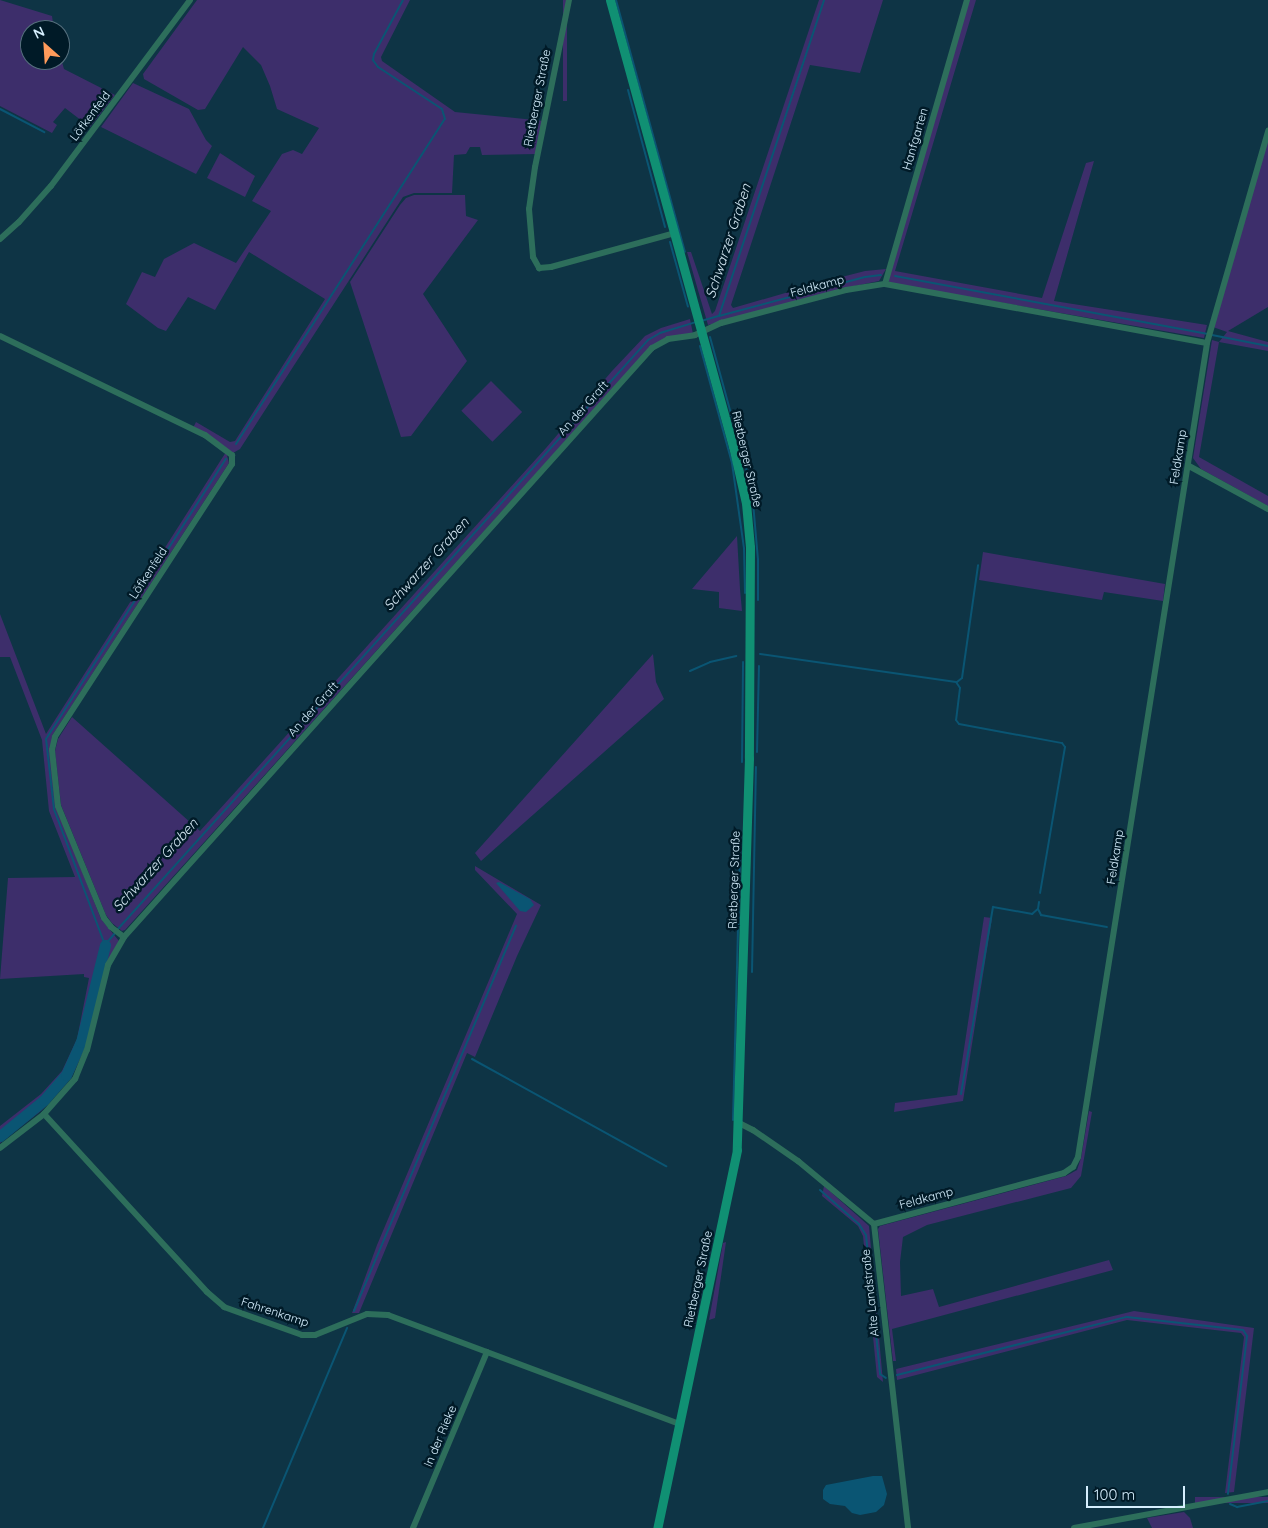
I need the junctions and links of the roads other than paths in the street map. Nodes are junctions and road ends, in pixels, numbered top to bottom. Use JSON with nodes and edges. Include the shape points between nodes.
{"nodes":[{"id":1,"x":190,"y":0,"type":"edge"},
{"id":2,"x":569,"y":0,"type":"edge"},
{"id":3,"x":610,"y":0,"type":"edge"},
{"id":4,"x":967,"y":0,"type":"edge"},
{"id":5,"x":1268,"y":131,"type":"edge"},
{"id":6,"x":675,"y":233,"type":"junction"},
{"id":7,"x":0,"y":239,"type":"edge"},
{"id":8,"x":884,"y":284,"type":"junction"},
{"id":9,"x":702,"y":330,"type":"junction"},
{"id":10,"x":0,"y":336,"type":"edge"},
{"id":11,"x":1207,"y":342,"type":"junction"},
{"id":12,"x":1189,"y":466,"type":"junction"},
{"id":13,"x":1268,"y":509,"type":"edge"},
{"id":14,"x":123,"y":936,"type":"junction"},
{"id":15,"x":44,"y":1114,"type":"junction"},
{"id":16,"x":739,"y":1123,"type":"junction"},
{"id":17,"x":0,"y":1148,"type":"edge"},
{"id":18,"x":874,"y":1224,"type":"junction"},
{"id":19,"x":487,"y":1352,"type":"junction"},
{"id":20,"x":680,"y":1424,"type":"junction"},
{"id":21,"x":1268,"y":1492,"type":"edge"},
{"id":22,"x":413,"y":1528,"type":"edge"},
{"id":23,"x":657,"y":1528,"type":"edge"},
{"id":24,"x":908,"y":1528,"type":"edge"},
{"id":25,"x":1074,"y":1528,"type":"edge"}],
"edges":[{"from":1,"to":7,"type":"street","name":"Löfkenfeld","via":[[51,186]]},
{"from":2,"to":6,"type":"street","name":"Rietberger Straße","via":[[529,209],[533,257],[538,268]]},
{"from":3,"to":6,"type":"main road","name":"Rietberger Straße"},
{"from":4,"to":8,"type":"street","name":"Hanfgarten"},
{"from":5,"to":11,"type":"street","name":"Feldkamp"},
{"from":6,"to":9,"type":"main road","name":"Rietberger Straße"},
{"from":8,"to":9,"type":"street","name":"Feldkamp","via":[[846,290]]},
{"from":8,"to":11,"type":"street","name":"Feldkamp"},
{"from":9,"to":14,"type":"street","name":"An der Graft","via":[[668,339],[652,348]]},
{"from":9,"to":16,"type":"main road","name":"Rietberger Straße","via":[[746,502],[750,547],[749,758]]},
{"from":10,"to":14,"type":"street","name":"Löfkenfeld","via":[[205,435],[232,455],[232,464],[55,736],[52,750],[58,806],[104,918]]},
{"from":11,"to":12,"type":"street","name":"Feldkamp"},
{"from":12,"to":13,"type":"street"},
{"from":12,"to":18,"type":"street","name":"Feldkamp","via":[[1074,1168]]},
{"from":14,"to":15,"type":"street","name":"An der Graft","via":[[108,965],[87,1050],[75,1079]]},
{"from":15,"to":17,"type":"street","name":"An der Graft"},
{"from":15,"to":19,"type":"street","name":"Fahrenkamp","via":[[224,1307],[302,1335],[315,1335],[350,1319],[377,1313]]},
{"from":16,"to":18,"type":"street","via":[[798,1161]]},
{"from":16,"to":20,"type":"main road","name":"Rietberger Straße","via":[[731,1184]]},
{"from":18,"to":24,"type":"street","name":"Alte Landstraße"},
{"from":19,"to":20,"type":"street","name":"Fahrenkamp"},
{"from":19,"to":22,"type":"street","name":"In der Rieke"},
{"from":20,"to":23,"type":"main road","name":"Rietberger Straße"},
{"from":21,"to":25,"type":"street"}]}
